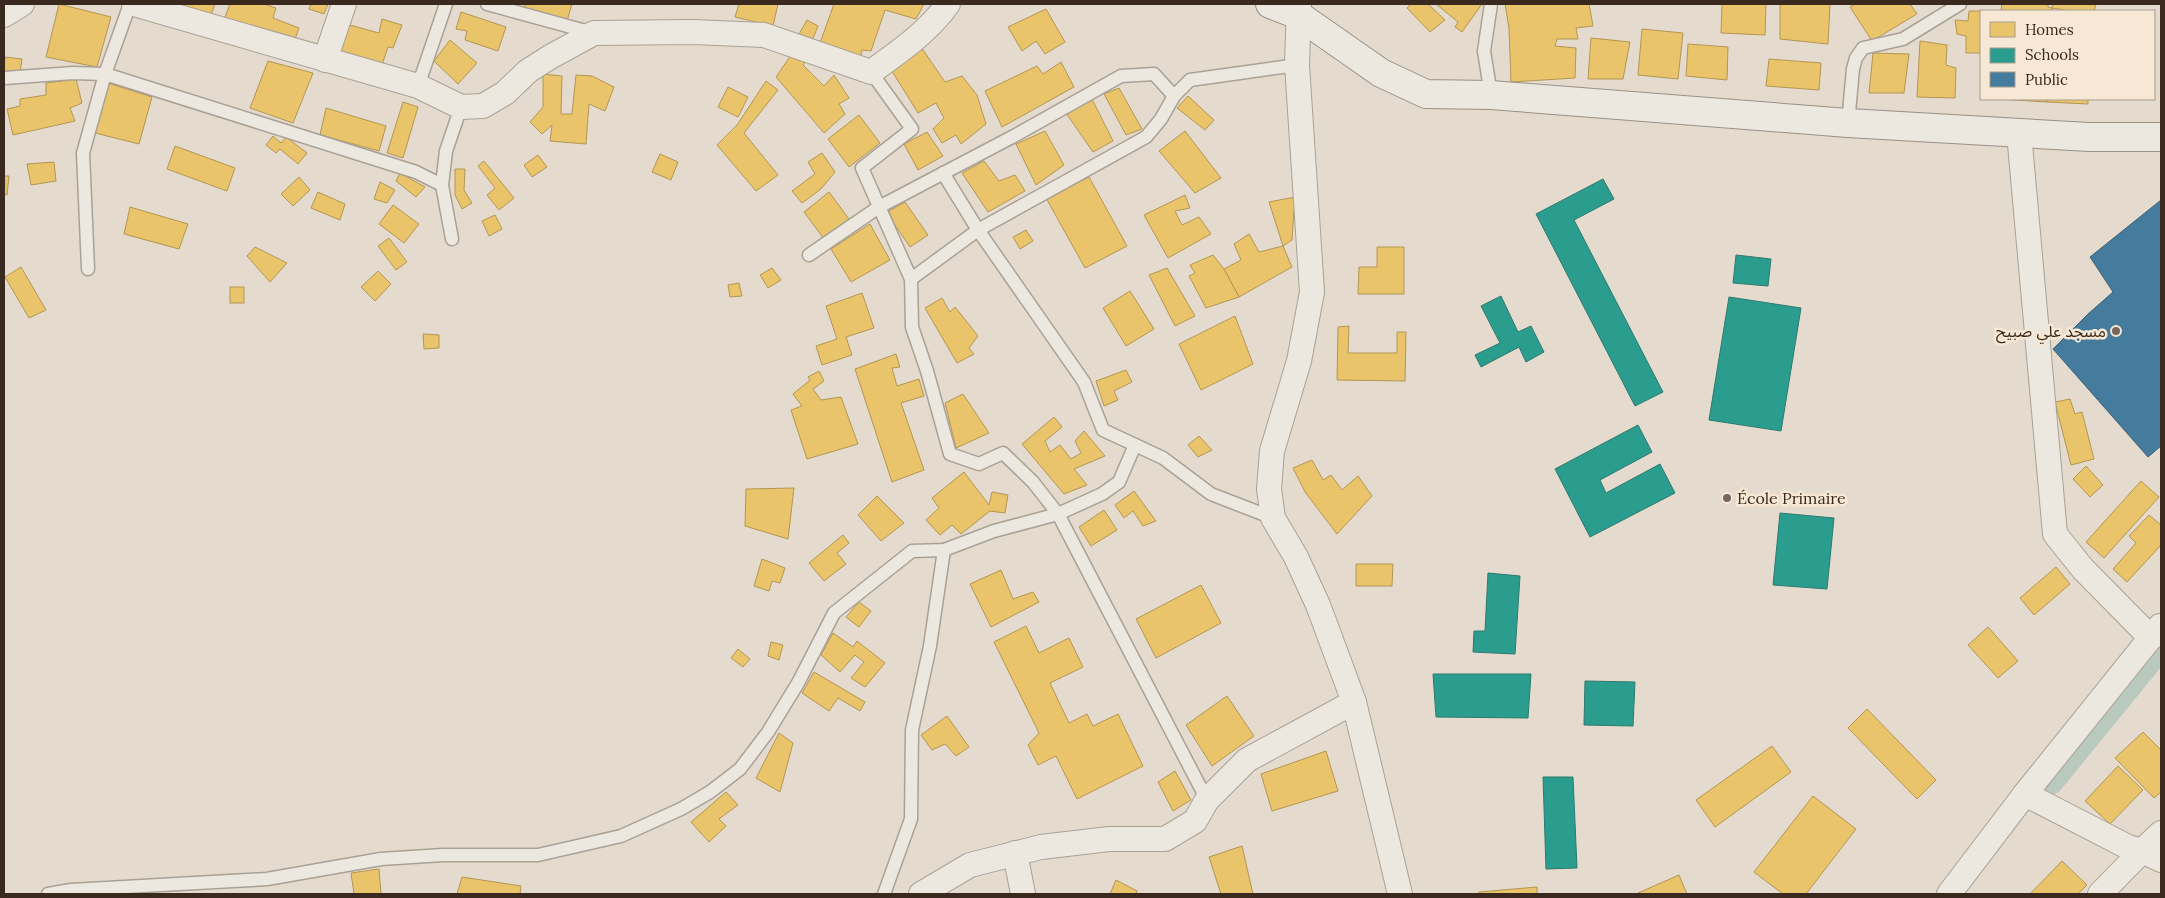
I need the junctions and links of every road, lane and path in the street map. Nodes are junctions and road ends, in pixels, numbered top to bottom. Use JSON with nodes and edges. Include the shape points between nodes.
{"nodes":[{"id":1,"x":22,"y":4,"type":"edge"},
{"id":2,"x":130,"y":4,"type":"edge"},
{"id":3,"x":134,"y":4,"type":"edge"},
{"id":4,"x":344,"y":4,"type":"edge"},
{"id":5,"x":446,"y":4,"type":"edge"},
{"id":6,"x":487,"y":4,"type":"edge"},
{"id":7,"x":948,"y":4,"type":"edge"},
{"id":8,"x":1270,"y":4,"type":"edge"},
{"id":9,"x":1490,"y":4,"type":"edge"},
{"id":10,"x":1960,"y":4,"type":"edge"},
{"id":11,"x":1299,"y":9,"type":"edge"},
{"id":12,"x":4,"y":15,"type":"edge"},
{"id":13,"x":594,"y":33,"type":"junction"},
{"id":14,"x":325,"y":60,"type":"junction"},
{"id":15,"x":1297,"y":65,"type":"junction"},
{"id":16,"x":871,"y":72,"type":"junction"},
{"id":17,"x":105,"y":74,"type":"junction"},
{"id":18,"x":4,"y":78,"type":"edge"},
{"id":19,"x":418,"y":86,"type":"junction"},
{"id":20,"x":1491,"y":95,"type":"junction"},
{"id":21,"x":1174,"y":96,"type":"junction"},
{"id":22,"x":461,"y":107,"type":"junction"},
{"id":23,"x":1848,"y":124,"type":"junction"},
{"id":24,"x":2018,"y":133,"type":"junction"},
{"id":25,"x":2161,"y":137,"type":"edge"},
{"id":26,"x":943,"y":173,"type":"junction"},
{"id":27,"x":442,"y":185,"type":"junction"},
{"id":28,"x":879,"y":207,"type":"junction"},
{"id":29,"x":978,"y":230,"type":"junction"},
{"id":30,"x":452,"y":239,"type":"dead end"},
{"id":31,"x":809,"y":255,"type":"dead end"},
{"id":32,"x":88,"y":269,"type":"dead end"},
{"id":33,"x":911,"y":279,"type":"junction"},
{"id":34,"x":1135,"y":445,"type":"junction"},
{"id":35,"x":1058,"y":514,"type":"junction"},
{"id":36,"x":1273,"y":518,"type":"junction"},
{"id":37,"x":944,"y":550,"type":"junction"},
{"id":38,"x":2156,"y":631,"type":"edge"},
{"id":39,"x":1354,"y":702,"type":"junction"},
{"id":40,"x":2025,"y":794,"type":"junction"},
{"id":41,"x":1207,"y":800,"type":"junction"},
{"id":42,"x":2161,"y":833,"type":"edge"},
{"id":43,"x":1015,"y":853,"type":"junction"},
{"id":44,"x":2152,"y":856,"type":"edge"},
{"id":45,"x":48,"y":894,"type":"edge"},
{"id":46,"x":884,"y":894,"type":"edge"},
{"id":47,"x":921,"y":894,"type":"edge"},
{"id":48,"x":1023,"y":894,"type":"edge"},
{"id":49,"x":1400,"y":894,"type":"edge"},
{"id":50,"x":1949,"y":894,"type":"edge"},
{"id":51,"x":2100,"y":894,"type":"edge"}],
"edges":[{"from":1,"to":12,"type":"street"},
{"from":2,"to":17,"type":"lane"},
{"from":3,"to":14,"type":"street"},
{"from":4,"to":14,"type":"street"},
{"from":5,"to":19,"type":"lane"},
{"from":6,"to":13,"type":"lane"},
{"from":7,"to":16,"type":"street","via":[[915,40]]},
{"from":8,"to":11,"type":"street"},
{"from":9,"to":20,"type":"lane","via":[[1484,52]]},
{"from":10,"to":23,"type":"lane","via":[[1903,39],[1864,48],[1853,69]]},
{"from":11,"to":15,"type":"street"},
{"from":11,"to":20,"type":"street","via":[[1381,73],[1426,94]]},
{"from":13,"to":16,"type":"street","via":[[764,35]]},
{"from":13,"to":22,"type":"street","via":[[528,71],[505,93],[482,106]]},
{"from":14,"to":19,"type":"street"},
{"from":15,"to":21,"type":"lane","via":[[1190,80]]},
{"from":15,"to":36,"type":"street","via":[[1312,292],[1299,361],[1272,451],[1269,489]]},
{"from":16,"to":28,"type":"lane","via":[[912,129],[862,168]]},
{"from":17,"to":18,"type":"lane"},
{"from":17,"to":27,"type":"lane","via":[[416,172]]},
{"from":17,"to":32,"type":"lane","via":[[83,153]]},
{"from":19,"to":22,"type":"street"},
{"from":20,"to":23,"type":"street"},
{"from":21,"to":26,"type":"lane","via":[[1154,74],[1121,76]]},
{"from":21,"to":29,"type":"lane","via":[[1146,137]]},
{"from":22,"to":27,"type":"lane","via":[[446,151]]},
{"from":23,"to":24,"type":"street"},
{"from":24,"to":25,"type":"street"},
{"from":24,"to":38,"type":"street","via":[[2055,534],[2083,569]]},
{"from":26,"to":28,"type":"lane"},
{"from":26,"to":29,"type":"lane"},
{"from":27,"to":30,"type":"lane"},
{"from":28,"to":31,"type":"lane"},
{"from":28,"to":33,"type":"lane"},
{"from":29,"to":33,"type":"lane"},
{"from":29,"to":34,"type":"lane","via":[[1084,382],[1103,430]]},
{"from":33,"to":35,"type":"lane","via":[[912,327],[950,454],[979,464],[1003,453],[1033,482]]},
{"from":34,"to":35,"type":"lane","via":[[1119,482],[1102,494]]},
{"from":34,"to":36,"type":"lane","via":[[1162,458],[1211,494]]},
{"from":35,"to":37,"type":"lane","via":[[994,531]]},
{"from":35,"to":41,"type":"lane"},
{"from":36,"to":39,"type":"street","via":[[1296,557],[1318,605]]},
{"from":37,"to":45,"type":"lane","via":[[912,551],[834,613],[798,683],[768,732],[740,769],[681,809],[621,836],[538,855],[381,859],[267,879]]},
{"from":37,"to":46,"type":"lane","via":[[930,646],[912,730],[911,819]]},
{"from":38,"to":40,"type":"street"},
{"from":39,"to":41,"type":"street","via":[[1247,760]]},
{"from":39,"to":49,"type":"street"},
{"from":40,"to":44,"type":"street"},
{"from":40,"to":50,"type":"street"},
{"from":41,"to":43,"type":"street","via":[[1195,821],[1165,839],[1109,839],[1041,846]]},
{"from":42,"to":44,"type":"street"},
{"from":43,"to":47,"type":"street","via":[[970,866]]},
{"from":43,"to":48,"type":"street"},
{"from":44,"to":51,"type":"street"}]}
